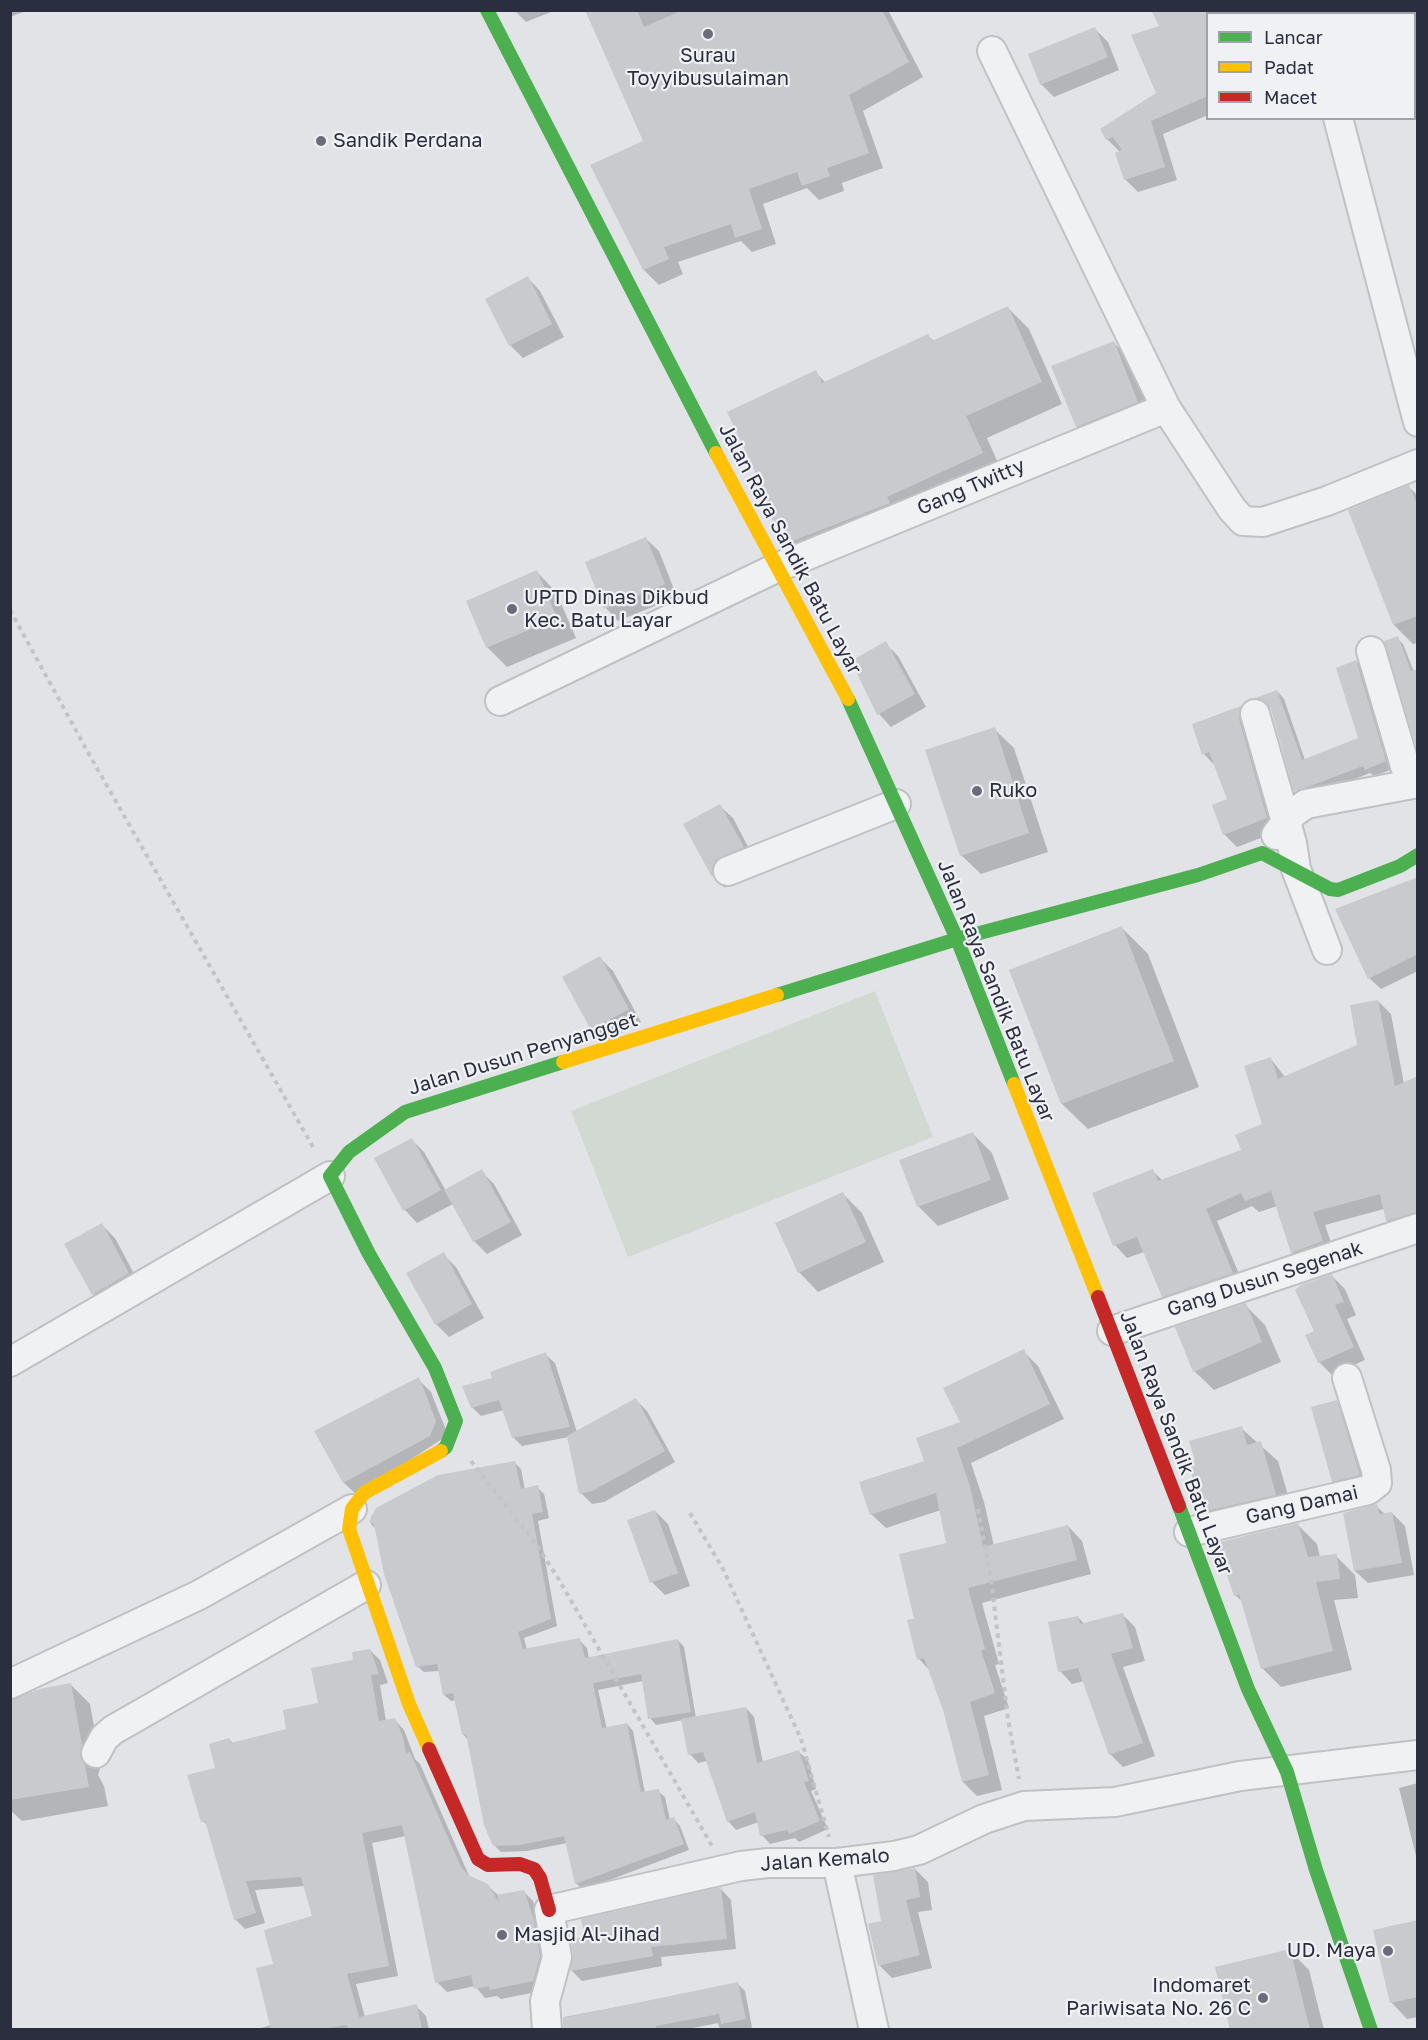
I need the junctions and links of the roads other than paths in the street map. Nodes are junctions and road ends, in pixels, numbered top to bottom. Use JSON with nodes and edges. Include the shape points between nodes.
{"nodes":[{"id":1,"x":487,"y":10,"type":"edge"},
{"id":2,"x":992,"y":51,"type":"dead end"},
{"id":3,"x":1339,"y":120,"type":"edge"},
{"id":4,"x":1166,"y":408,"type":"junction"},
{"id":5,"x":1418,"y":422,"type":"edge"},
{"id":6,"x":1418,"y":464,"type":"edge"},
{"id":7,"x":776,"y":568,"type":"junction"},
{"id":8,"x":1371,"y":651,"type":"dead end"},
{"id":9,"x":500,"y":701,"type":"dead end"},
{"id":10,"x":1254,"y":714,"type":"dead end"},
{"id":11,"x":1414,"y":783,"type":"edge"},
{"id":12,"x":896,"y":804,"type":"junction"},
{"id":13,"x":1285,"y":823,"type":"junction"},
{"id":14,"x":1263,"y":853,"type":"junction"},
{"id":15,"x":1418,"y":855,"type":"edge"},
{"id":16,"x":1296,"y":869,"type":"junction"},
{"id":17,"x":728,"y":871,"type":"dead end"},
{"id":18,"x":957,"y":939,"type":"junction"},
{"id":19,"x":1327,"y":950,"type":"dead end"},
{"id":20,"x":330,"y":1176,"type":"junction"},
{"id":21,"x":1418,"y":1228,"type":"edge"},
{"id":22,"x":1112,"y":1330,"type":"junction"},
{"id":23,"x":10,"y":1362,"type":"edge"},
{"id":24,"x":1347,"y":1378,"type":"dead end"},
{"id":25,"x":352,"y":1509,"type":"junction"},
{"id":26,"x":1189,"y":1532,"type":"junction"},
{"id":27,"x":366,"y":1585,"type":"junction"},
{"id":28,"x":10,"y":1684,"type":"edge"},
{"id":29,"x":96,"y":1753,"type":"dead end"},
{"id":30,"x":1418,"y":1755,"type":"edge"},
{"id":31,"x":1287,"y":1772,"type":"junction"},
{"id":32,"x":837,"y":1863,"type":"junction"},
{"id":33,"x":549,"y":1910,"type":"junction"},
{"id":34,"x":547,"y":2030,"type":"edge"},
{"id":35,"x":874,"y":2030,"type":"edge"},
{"id":36,"x":1371,"y":2030,"type":"edge"}],
"edges":[{"from":1,"to":7,"type":"main road","name":"Jalan Raya Sandik Batu Layar"},
{"from":2,"to":4,"type":"street"},
{"from":3,"to":5,"type":"street"},
{"from":4,"to":6,"type":"street","via":[[1232,509],[1243,521],[1253,524],[1327,501]]},
{"from":4,"to":7,"type":"street","name":"Gang Twitty"},
{"from":7,"to":9,"type":"street","name":"Gang Twitty"},
{"from":7,"to":12,"type":"main road","name":"Jalan Raya Sandik Batu Layar","via":[[834,669]]},
{"from":8,"to":11,"type":"street"},
{"from":10,"to":13,"type":"street"},
{"from":11,"to":13,"type":"street","via":[[1306,804]]},
{"from":12,"to":17,"type":"street"},
{"from":12,"to":18,"type":"main road","name":"Jalan Raya Sandik Batu Layar"},
{"from":13,"to":14,"type":"street"},
{"from":13,"to":16,"type":"street"},
{"from":14,"to":16,"type":"main road"},
{"from":14,"to":18,"type":"main road","name":"Jalan Dusun Penyangget","via":[[1198,875]]},
{"from":15,"to":16,"type":"main road","via":[[1338,890],[1330,890]]},
{"from":16,"to":19,"type":"street"},
{"from":18,"to":20,"type":"main road","name":"Jalan Dusun Penyangget","via":[[405,1112],[349,1152]]},
{"from":18,"to":22,"type":"main road","name":"Jalan Raya Sandik Batu Layar"},
{"from":20,"to":23,"type":"street"},
{"from":20,"to":25,"type":"main road","via":[[369,1254],[435,1368],[455,1415],[451,1437],[438,1454],[364,1493]]},
{"from":21,"to":22,"type":"street","name":"Gang Dusun Segenak"},
{"from":22,"to":26,"type":"main road","name":"Jalan Raya Sandik Batu Layar"},
{"from":24,"to":26,"type":"street","name":"Gang Damai","via":[[1377,1483],[1368,1490]]},
{"from":25,"to":27,"type":"main road","via":[[349,1529]]},
{"from":25,"to":28,"type":"street","via":[[199,1595]]},
{"from":26,"to":31,"type":"main road","name":"Jalan Raya Sandik Batu Layar","via":[[1248,1689]]},
{"from":27,"to":29,"type":"street","via":[[113,1730]]},
{"from":27,"to":33,"type":"main road","via":[[409,1704],[478,1859],[488,1865],[520,1864],[534,1869]]},
{"from":30,"to":31,"type":"street","name":"Jalan Kemalo"},
{"from":31,"to":32,"type":"street","name":"Jalan Kemalo","via":[[1240,1776],[1114,1802],[1024,1806],[984,1818],[919,1850]]},
{"from":31,"to":36,"type":"main road","name":"Jalan Raya Sandik Batu Layar"},
{"from":32,"to":33,"type":"street","name":"Jalan Kemalo","via":[[768,1863]]},
{"from":32,"to":35,"type":"street"},
{"from":33,"to":34,"type":"street","via":[[557,1958],[545,2001]]}]}
